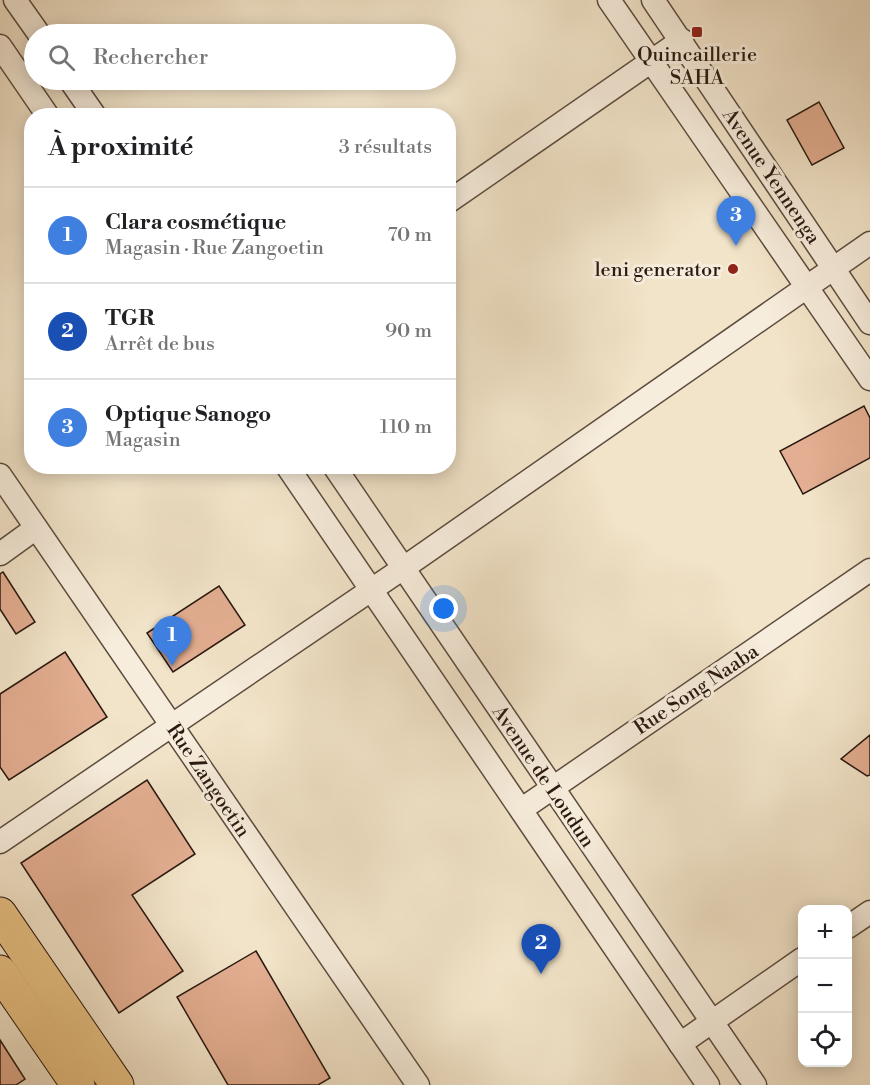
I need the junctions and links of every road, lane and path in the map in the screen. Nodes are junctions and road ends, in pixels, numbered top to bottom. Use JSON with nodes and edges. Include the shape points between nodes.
{"nodes":[{"id":1,"x":15,"y":0,"type":"edge"},
{"id":2,"x":609,"y":0,"type":"edge"},
{"id":3,"x":653,"y":0,"type":"edge"},
{"id":4,"x":32,"y":24,"type":"edge"},
{"id":5,"x":682,"y":40,"type":"junction"},
{"id":6,"x":0,"y":46,"type":"edge"},
{"id":7,"x":653,"y":60,"type":"junction"},
{"id":8,"x":24,"y":81,"type":"edge"},
{"id":9,"x":30,"y":90,"type":"edge"},
{"id":10,"x":77,"y":90,"type":"edge"},
{"id":11,"x":43,"y":108,"type":"edge"},
{"id":12,"x":89,"y":108,"type":"edge"},
{"id":13,"x":456,"y":196,"type":"edge"},
{"id":14,"x":870,"y":243,"type":"edge"},
{"id":15,"x":833,"y":268,"type":"junction"},
{"id":16,"x":808,"y":286,"type":"junction"},
{"id":17,"x":870,"y":323,"type":"edge"},
{"id":18,"x":870,"y":379,"type":"edge"},
{"id":19,"x":292,"y":474,"type":"edge"},
{"id":20,"x":339,"y":474,"type":"edge"},
{"id":21,"x":0,"y":475,"type":"edge"},
{"id":22,"x":36,"y":528,"type":"junction"},
{"id":23,"x":0,"y":554,"type":"edge"},
{"id":24,"x":402,"y":569,"type":"junction"},
{"id":25,"x":870,"y":570,"type":"edge"},
{"id":26,"x":370,"y":591,"type":"junction"},
{"id":27,"x":171,"y":726,"type":"junction"},
{"id":28,"x":552,"y":788,"type":"junction"},
{"id":29,"x":522,"y":809,"type":"junction"},
{"id":30,"x":0,"y":842,"type":"edge"},
{"id":31,"x":870,"y":912,"type":"edge"},
{"id":32,"x":0,"y":914,"type":"edge"},
{"id":33,"x":852,"y":924,"type":"edge"},
{"id":34,"x":798,"y":962,"type":"edge"},
{"id":35,"x":0,"y":972,"type":"edge"},
{"id":36,"x":712,"y":1022,"type":"junction"},
{"id":37,"x":680,"y":1044,"type":"junction"},
{"id":38,"x":73,"y":1083,"type":"edge"},
{"id":39,"x":117,"y":1085,"type":"edge"},
{"id":40,"x":418,"y":1085,"type":"edge"},
{"id":41,"x":708,"y":1085,"type":"edge"},
{"id":42,"x":755,"y":1085,"type":"edge"}],
"edges":[{"from":1,"to":4,"type":"street"},
{"from":2,"to":7,"type":"street","name":"Avenue Yennenga"},
{"from":3,"to":5,"type":"street","name":"Avenue Yennenga"},
{"from":5,"to":7,"type":"street"},
{"from":5,"to":15,"type":"street","name":"Avenue Yennenga"},
{"from":6,"to":8,"type":"street"},
{"from":7,"to":13,"type":"street"},
{"from":7,"to":16,"type":"street","name":"Avenue Yennenga"},
{"from":9,"to":11,"type":"street"},
{"from":10,"to":12,"type":"street"},
{"from":14,"to":15,"type":"street"},
{"from":15,"to":16,"type":"street"},
{"from":15,"to":17,"type":"street","name":"Avenue Yennenga"},
{"from":16,"to":18,"type":"street","name":"Avenue Yennenga"},
{"from":16,"to":24,"type":"street"},
{"from":19,"to":26,"type":"street","name":"Avenue de Loudun"},
{"from":20,"to":24,"type":"street","name":"Avenue de Loudun"},
{"from":21,"to":22,"type":"street","name":"Rue Zangoetin"},
{"from":22,"to":23,"type":"street"},
{"from":22,"to":27,"type":"street","name":"Rue Zangoetin"},
{"from":24,"to":26,"type":"street"},
{"from":24,"to":28,"type":"street","name":"Avenue de Loudun"},
{"from":25,"to":28,"type":"street","name":"Rue Song Naaba"},
{"from":26,"to":27,"type":"street"},
{"from":26,"to":29,"type":"street","name":"Avenue de Loudun"},
{"from":27,"to":30,"type":"street"},
{"from":27,"to":40,"type":"street","name":"Rue Zangoetin"},
{"from":28,"to":29,"type":"street","name":"Rue Song Naaba"},
{"from":28,"to":36,"type":"street","name":"Avenue de Loudun"},
{"from":29,"to":37,"type":"street","name":"Avenue de Loudun"},
{"from":31,"to":33,"type":"street"},
{"from":32,"to":39,"type":"main road"},
{"from":34,"to":36,"type":"street"},
{"from":35,"to":38,"type":"main road"},
{"from":36,"to":37,"type":"street"},
{"from":36,"to":42,"type":"street","name":"Avenue de Loudun"},
{"from":37,"to":41,"type":"street","name":"Avenue de Loudun"}]}
